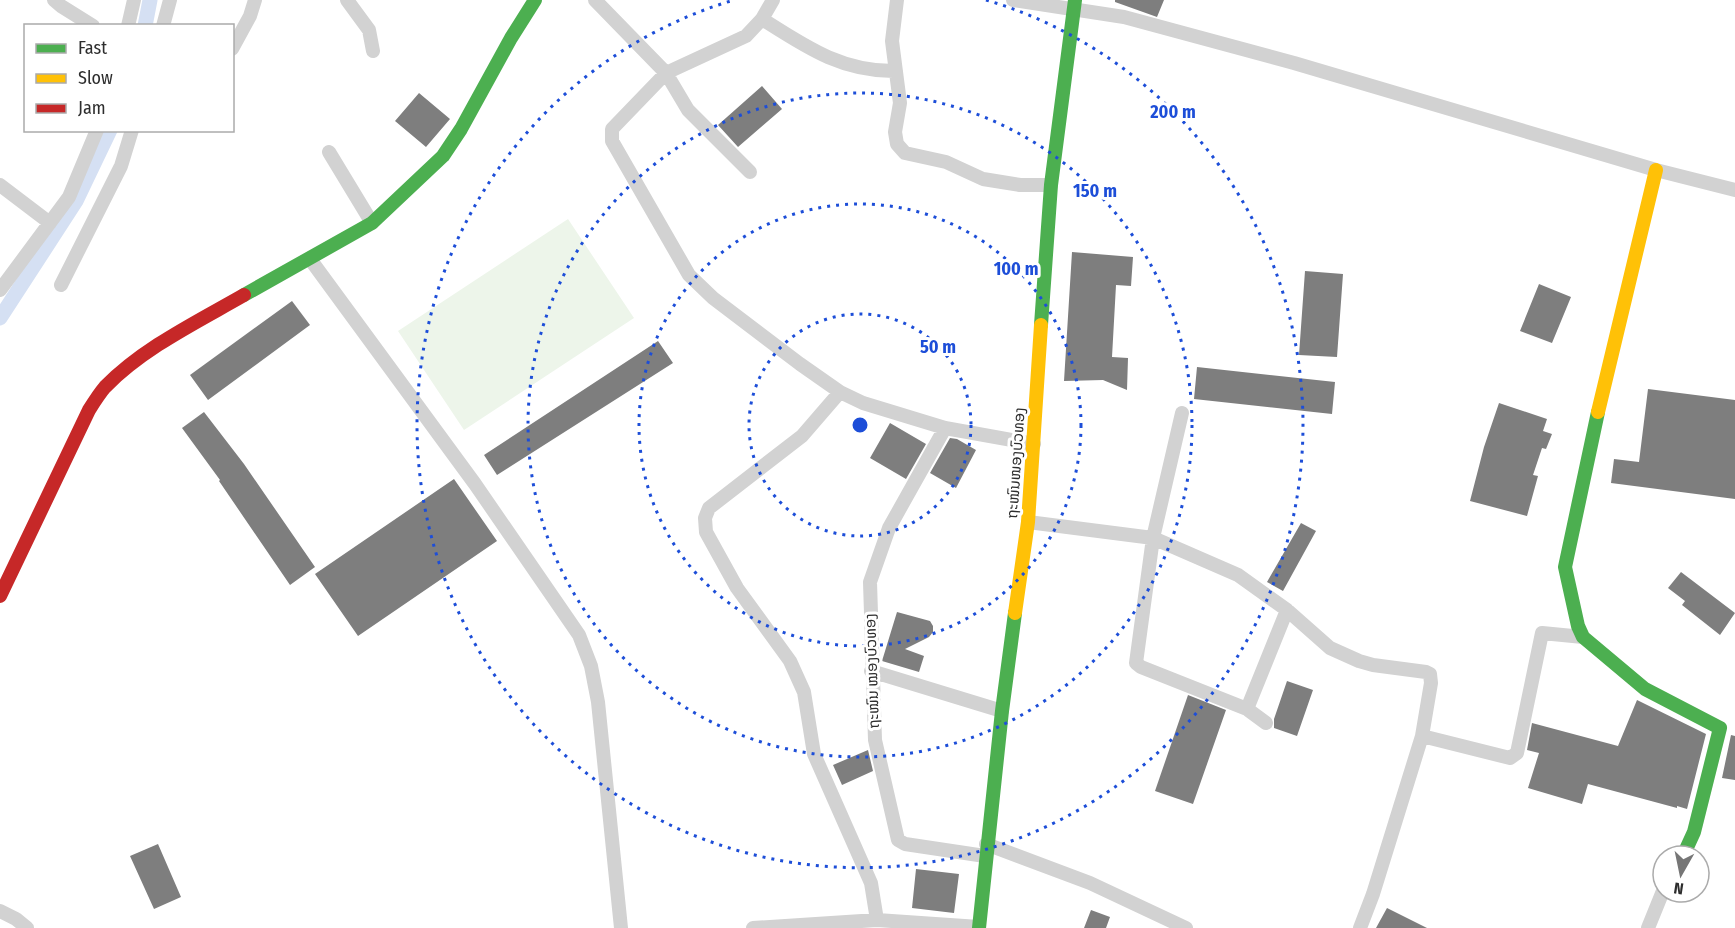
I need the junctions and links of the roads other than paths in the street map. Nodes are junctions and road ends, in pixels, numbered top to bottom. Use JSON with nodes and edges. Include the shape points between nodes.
{"nodes":[{"id":1,"x":54,"y":0,"type":"edge"},
{"id":2,"x":134,"y":0,"type":"edge"},
{"id":3,"x":170,"y":0,"type":"edge"},
{"id":4,"x":255,"y":0,"type":"edge"},
{"id":5,"x":347,"y":0,"type":"edge"},
{"id":6,"x":535,"y":0,"type":"edge"},
{"id":7,"x":595,"y":0,"type":"edge"},
{"id":8,"x":773,"y":0,"type":"edge"},
{"id":9,"x":897,"y":0,"type":"edge"},
{"id":10,"x":1013,"y":0,"type":"edge"},
{"id":11,"x":1074,"y":5,"type":"edge"},
{"id":12,"x":762,"y":19,"type":"junction"},
{"id":13,"x":90,"y":24,"type":"edge"},
{"id":14,"x":128,"y":24,"type":"edge"},
{"id":15,"x":164,"y":24,"type":"edge"},
{"id":16,"x":234,"y":45,"type":"edge"},
{"id":17,"x":373,"y":51,"type":"dead end"},
{"id":18,"x":896,"y":71,"type":"junction"},
{"id":19,"x":666,"y":73,"type":"junction"},
{"id":20,"x":96,"y":132,"type":"edge"},
{"id":21,"x":131,"y":132,"type":"edge"},
{"id":22,"x":329,"y":152,"type":"dead end"},
{"id":23,"x":1656,"y":170,"type":"junction"},
{"id":24,"x":750,"y":172,"type":"dead end"},
{"id":25,"x":0,"y":185,"type":"edge"},
{"id":26,"x":1051,"y":185,"type":"junction"},
{"id":27,"x":1735,"y":190,"type":"edge"},
{"id":28,"x":372,"y":223,"type":"junction"},
{"id":29,"x":50,"y":224,"type":"junction"},
{"id":30,"x":310,"y":259,"type":"junction"},
{"id":31,"x":61,"y":285,"type":"dead end"},
{"id":32,"x":0,"y":290,"type":"edge"},
{"id":33,"x":840,"y":392,"type":"junction"},
{"id":34,"x":1182,"y":413,"type":"dead end"},
{"id":35,"x":945,"y":428,"type":"junction"},
{"id":36,"x":1034,"y":444,"type":"junction"},
{"id":37,"x":1028,"y":522,"type":"junction"},
{"id":38,"x":1153,"y":538,"type":"junction"},
{"id":39,"x":0,"y":596,"type":"edge"},
{"id":40,"x":1287,"y":610,"type":"junction"},
{"id":41,"x":1584,"y":637,"type":"junction"},
{"id":42,"x":871,"y":670,"type":"junction"},
{"id":43,"x":1247,"y":709,"type":"junction"},
{"id":44,"x":1002,"y":711,"type":"junction"},
{"id":45,"x":1266,"y":723,"type":"dead end"},
{"id":46,"x":1422,"y":736,"type":"junction"},
{"id":47,"x":1689,"y":844,"type":"edge"},
{"id":48,"x":986,"y":850,"type":"junction"},
{"id":49,"x":1658,"y":904,"type":"edge"},
{"id":50,"x":0,"y":912,"type":"edge"},
{"id":51,"x":877,"y":920,"type":"junction"},
{"id":52,"x":12,"y":924,"type":"edge"},
{"id":53,"x":898,"y":925,"type":"edge"},
{"id":54,"x":979,"y":927,"type":"edge"},
{"id":55,"x":27,"y":928,"type":"edge"},
{"id":56,"x":621,"y":928,"type":"edge"},
{"id":57,"x":753,"y":928,"type":"edge"},
{"id":58,"x":1186,"y":928,"type":"edge"},
{"id":59,"x":1360,"y":928,"type":"edge"},
{"id":60,"x":1648,"y":928,"type":"edge"}],
"edges":[{"from":1,"to":13,"type":"street"},
{"from":2,"to":14,"type":"street"},
{"from":3,"to":15,"type":"street"},
{"from":4,"to":16,"type":"street"},
{"from":5,"to":17,"type":"street","via":[[369,30]]},
{"from":6,"to":28,"type":"street","via":[[443,156]]},
{"from":7,"to":19,"type":"street"},
{"from":8,"to":12,"type":"street"},
{"from":9,"to":18,"type":"street","via":[[892,41]]},
{"from":10,"to":11,"type":"street"},
{"from":11,"to":23,"type":"street","via":[[1294,63]]},
{"from":11,"to":26,"type":"street","name":"ຖະໜົນໜອງບົວທອງ"},
{"from":12,"to":18,"type":"street","via":[[835,62],[879,72]]},
{"from":12,"to":19,"type":"street","via":[[746,36]]},
{"from":18,"to":26,"type":"street","via":[[900,103],[895,132],[897,144],[905,153],[946,162],[983,179]]},
{"from":19,"to":24,"type":"street","via":[[688,110]]},
{"from":19,"to":33,"type":"street","via":[[612,129],[612,141],[689,275],[712,298]]},
{"from":20,"to":29,"type":"street","via":[[69,196]]},
{"from":21,"to":31,"type":"street","via":[[121,166]]},
{"from":22,"to":28,"type":"street"},
{"from":23,"to":27,"type":"street"},
{"from":23,"to":41,"type":"street","via":[[1565,567]]},
{"from":25,"to":29,"type":"street"},
{"from":26,"to":36,"type":"street","name":"ຖະໜົນໜອງບົວທອງ"},
{"from":28,"to":30,"type":"street"},
{"from":29,"to":32,"type":"street"},
{"from":30,"to":39,"type":"street","via":[[194,323],[121,372],[103,389],[89,410]]},
{"from":30,"to":56,"type":"street","via":[[476,484],[579,635],[591,666],[597,702]]},
{"from":33,"to":35,"type":"street"},
{"from":33,"to":51,"type":"street","via":[[802,436],[710,508],[705,519],[706,532],[737,588],[790,661],[804,692],[814,754],[871,883]]},
{"from":34,"to":38,"type":"street"},
{"from":35,"to":36,"type":"street"},
{"from":35,"to":42,"type":"street","name":"ຖະໜົນ ໝອງບົວທອງ","via":[[889,528],[870,582]]},
{"from":36,"to":37,"type":"street","name":"ຖະໜົນໜອງບົວທອງ"},
{"from":37,"to":38,"type":"street"},
{"from":37,"to":44,"type":"street","name":"ຖະໜົນໜອງບົວທອງ"},
{"from":38,"to":40,"type":"street","via":[[1238,575]]},
{"from":38,"to":43,"type":"street","via":[[1136,663]]},
{"from":40,"to":43,"type":"street"},
{"from":40,"to":46,"type":"street","via":[[1330,648],[1359,661],[1430,674]]},
{"from":41,"to":46,"type":"street","via":[[1542,633],[1517,753],[1510,758]]},
{"from":41,"to":47,"type":"street","via":[[1645,689],[1720,728]]},
{"from":42,"to":44,"type":"street"},
{"from":42,"to":48,"type":"street","name":"ຖະໜົນ ໝອງບົວທອງ","via":[[875,740],[898,840],[905,844]]},
{"from":43,"to":45,"type":"street"},
{"from":44,"to":48,"type":"street","name":"ຖະໜົນໜອງບົວທອງ"},
{"from":46,"to":59,"type":"street"},
{"from":48,"to":54,"type":"street","name":"ຖະໜົນໜອງບົວທອງ"},
{"from":48,"to":58,"type":"street","via":[[1090,883]]},
{"from":49,"to":60,"type":"street"},
{"from":50,"to":52,"type":"street"},
{"from":51,"to":53,"type":"street"},
{"from":51,"to":57,"type":"street"},
{"from":52,"to":55,"type":"street"},
{"from":53,"to":54,"type":"street"}]}
